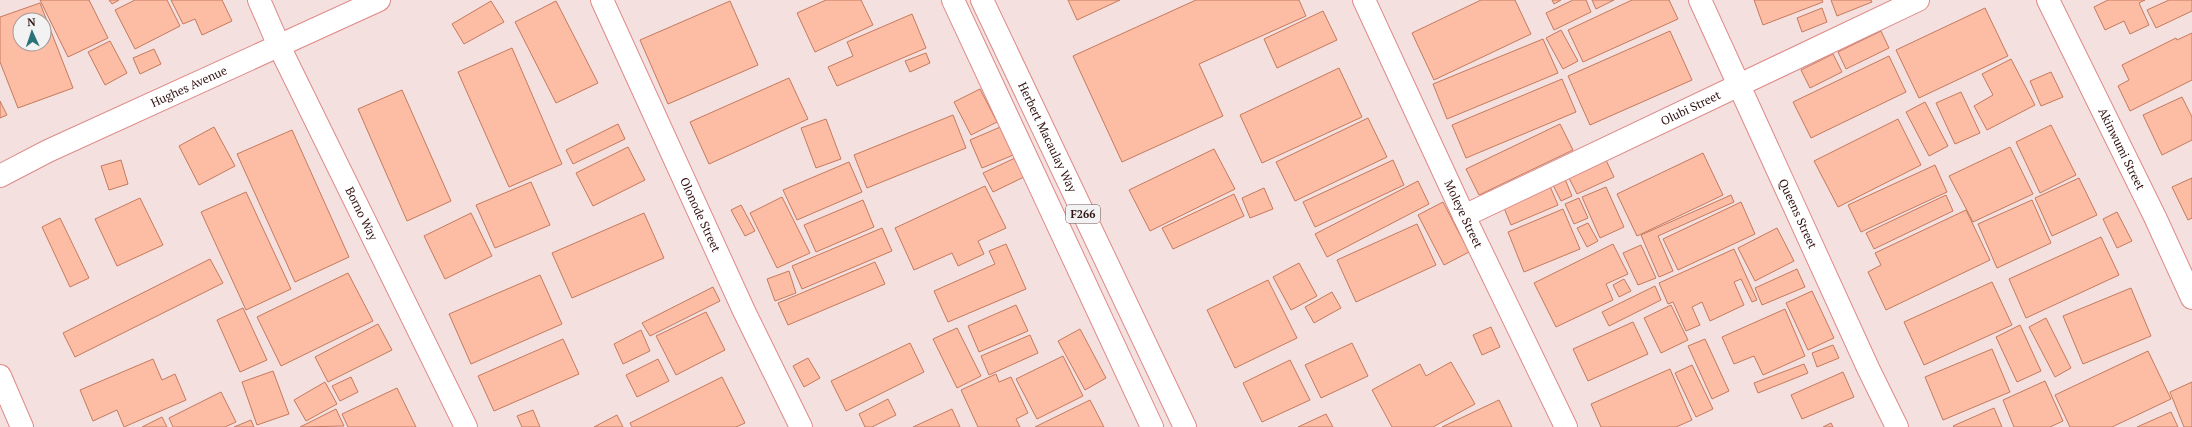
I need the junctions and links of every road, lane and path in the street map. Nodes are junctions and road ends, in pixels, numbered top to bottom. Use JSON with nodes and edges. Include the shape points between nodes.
{"nodes":[{"id":1,"x":259,"y":0,"type":"edge"},
{"id":2,"x":379,"y":0,"type":"edge"},
{"id":3,"x":602,"y":0,"type":"edge"},
{"id":4,"x":953,"y":0,"type":"edge"},
{"id":5,"x":982,"y":0,"type":"edge"},
{"id":6,"x":1364,"y":0,"type":"edge"},
{"id":7,"x":1700,"y":0,"type":"edge"},
{"id":8,"x":1918,"y":0,"type":"edge"},
{"id":9,"x":2048,"y":0,"type":"edge"},
{"id":10,"x":279,"y":46,"type":"junction"},
{"id":11,"x":1740,"y":86,"type":"junction"},
{"id":12,"x":0,"y":176,"type":"edge"},
{"id":13,"x":1464,"y":216,"type":"junction"},
{"id":14,"x":2192,"y":298,"type":"edge"},
{"id":15,"x":0,"y":376,"type":"edge"},
{"id":16,"x":22,"y":427,"type":"edge"},
{"id":17,"x":466,"y":427,"type":"edge"},
{"id":18,"x":801,"y":427,"type":"edge"},
{"id":19,"x":1152,"y":427,"type":"edge"},
{"id":20,"x":1185,"y":427,"type":"edge"},
{"id":21,"x":1566,"y":427,"type":"edge"},
{"id":22,"x":1897,"y":427,"type":"edge"}],
"edges":[{"from":1,"to":10,"type":"main road","name":"Borno Way"},
{"from":2,"to":10,"type":"main road","name":"Hughes Avenue"},
{"from":3,"to":18,"type":"main road","name":"Olonode Street","via":[[744,311]]},
{"from":4,"to":19,"type":"main road","number":"F266"},
{"from":5,"to":20,"type":"main road","name":"Herbert Macaulay Way","number":"F266"},
{"from":6,"to":13,"type":"main road","name":"Moleye Street"},
{"from":7,"to":11,"type":"main road","name":"Queens Street"},
{"from":8,"to":11,"type":"main road","name":"Olubi Street"},
{"from":9,"to":14,"type":"main road","name":"Akinwumi Street","via":[[2155,216]]},
{"from":10,"to":12,"type":"main road","name":"Hughes Avenue","via":[[48,151]]},
{"from":10,"to":17,"type":"main road","name":"Borno Way"},
{"from":11,"to":13,"type":"main road","name":"Olubi Street"},
{"from":11,"to":22,"type":"main road","name":"Queens Street"},
{"from":13,"to":21,"type":"main road","name":"Moleye Street"},
{"from":15,"to":16,"type":"main road"}]}
